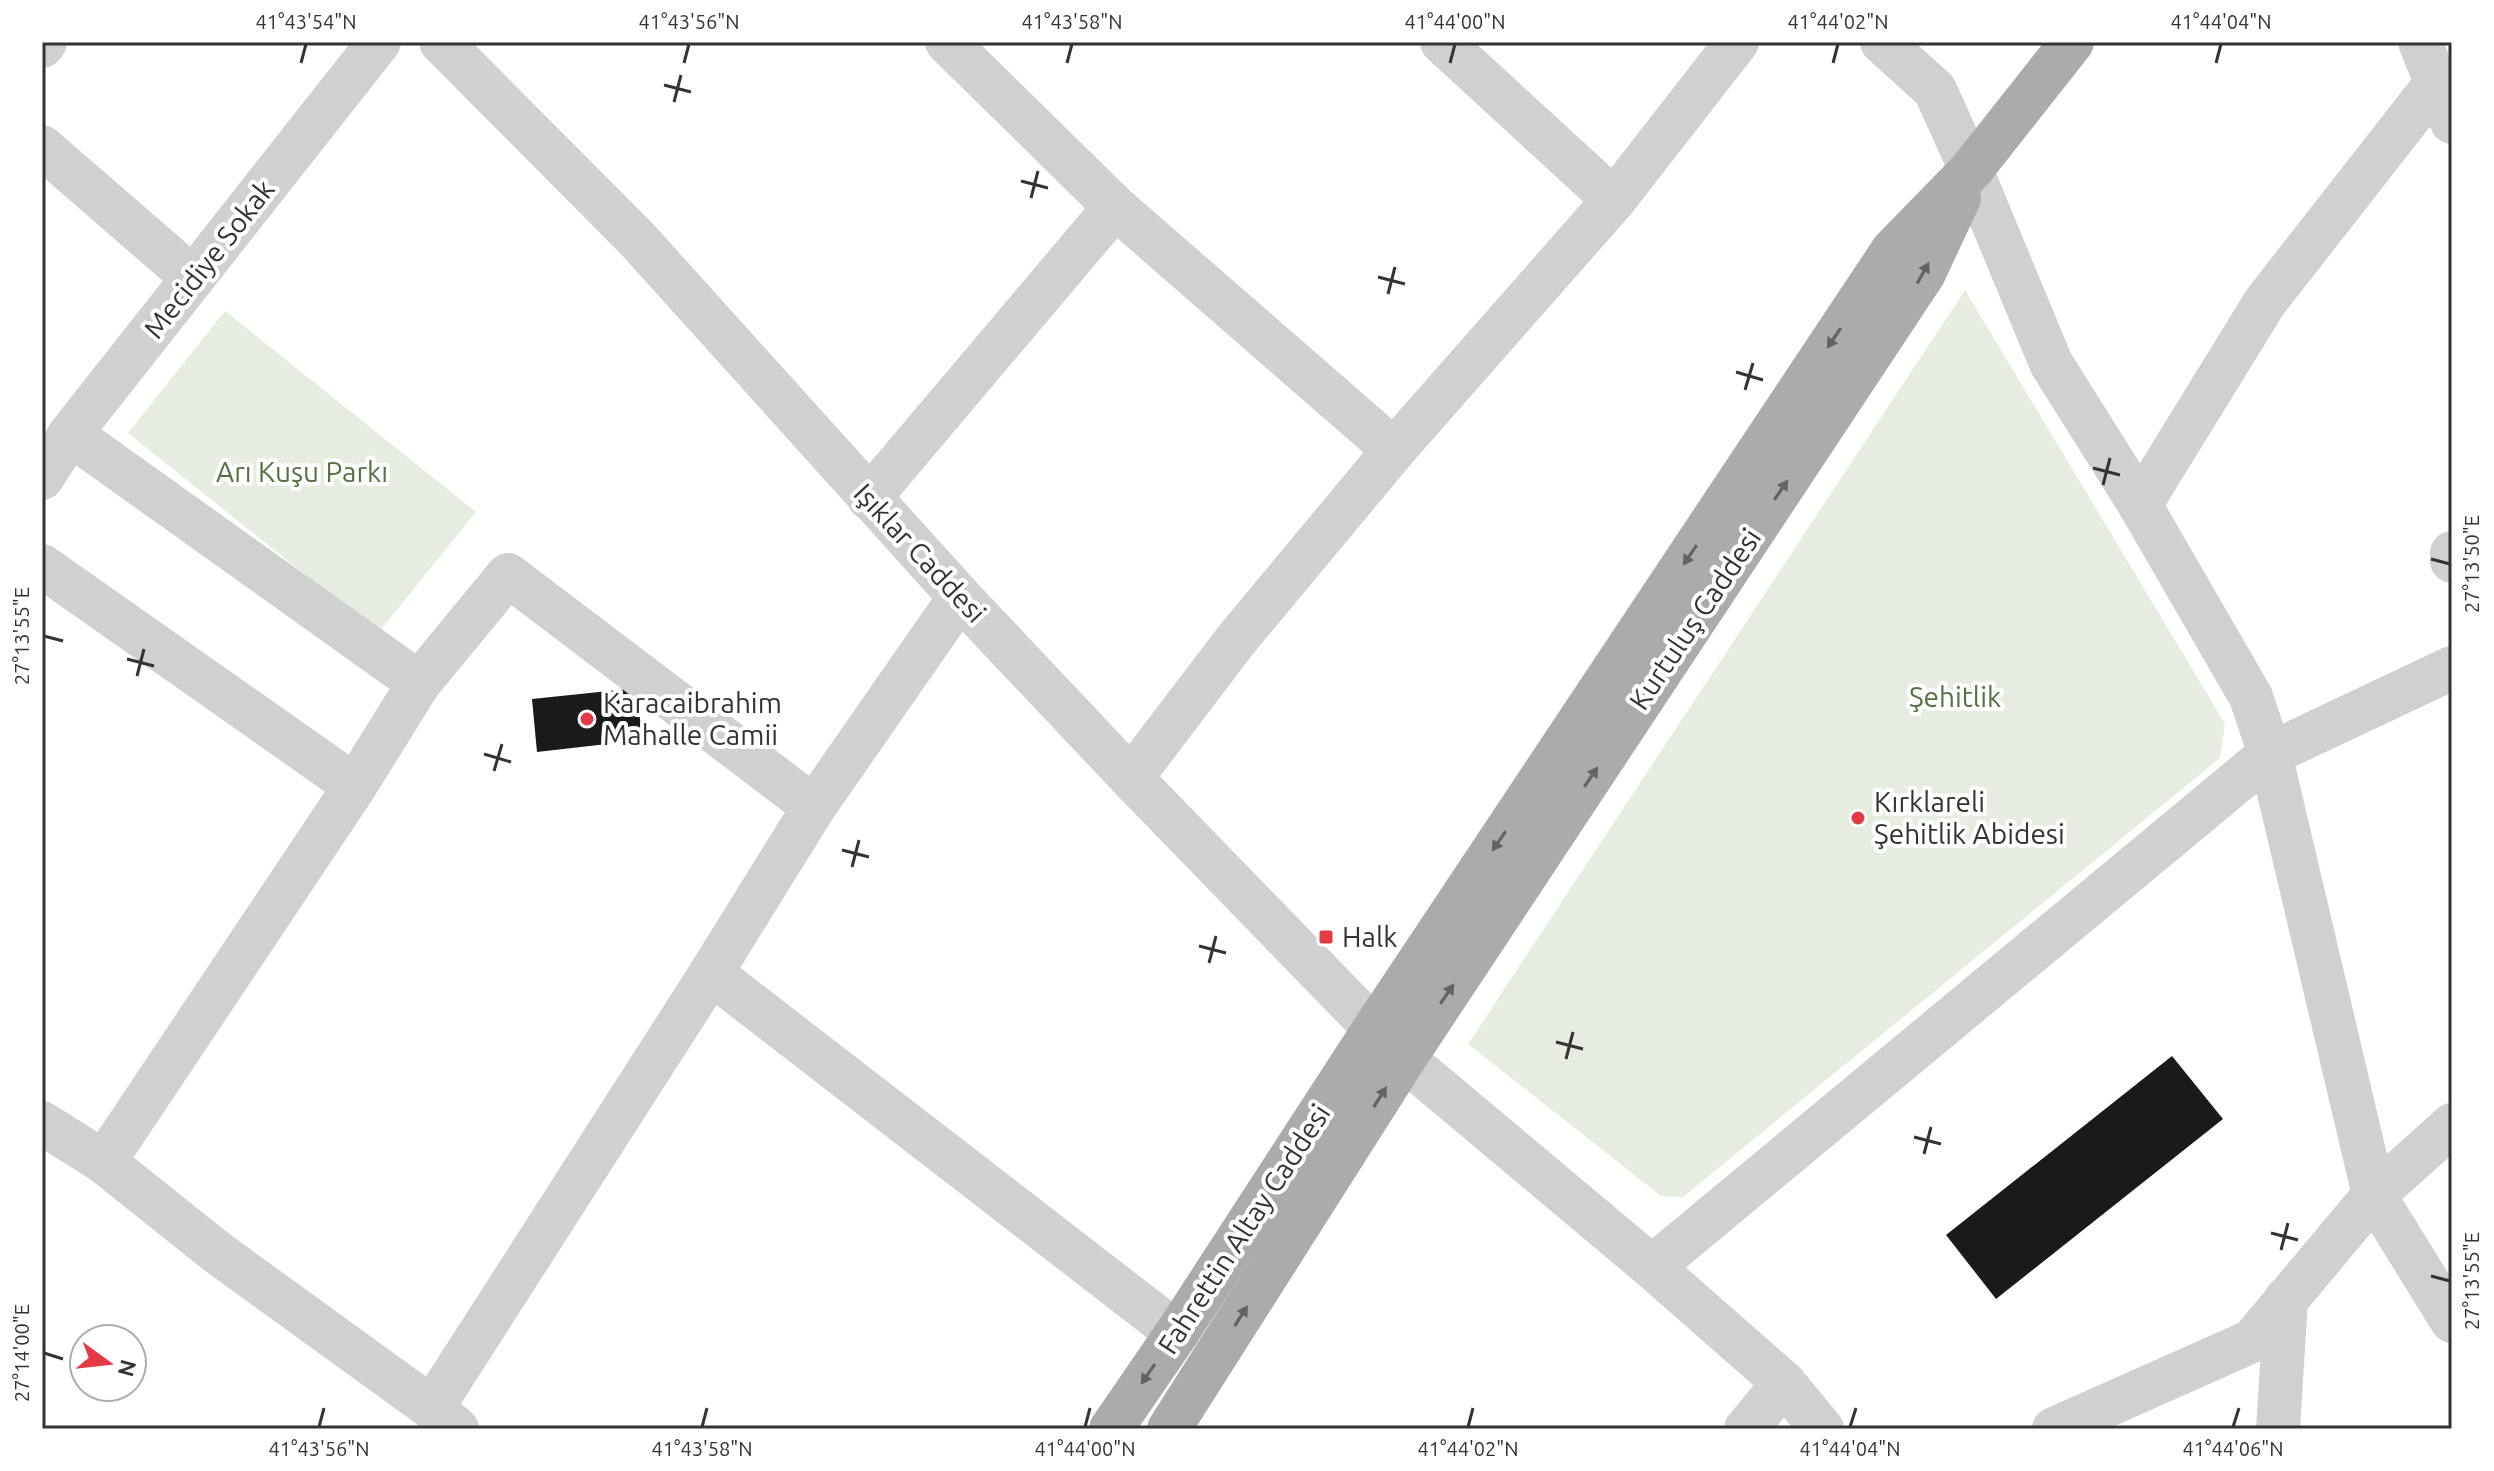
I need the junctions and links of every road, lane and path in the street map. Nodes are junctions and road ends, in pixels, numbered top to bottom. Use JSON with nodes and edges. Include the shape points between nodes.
{"nodes":[{"id":1,"x":379,"y":42,"type":"edge"},
{"id":2,"x":441,"y":42,"type":"edge"},
{"id":3,"x":947,"y":42,"type":"edge"},
{"id":4,"x":1442,"y":42,"type":"edge"},
{"id":5,"x":1737,"y":42,"type":"edge"},
{"id":6,"x":1882,"y":42,"type":"edge"},
{"id":7,"x":2072,"y":42,"type":"edge"},
{"id":8,"x":2420,"y":42,"type":"edge"},
{"id":9,"x":2444,"y":102,"type":"edge"},
{"id":10,"x":42,"y":147,"type":"edge"},
{"id":11,"x":1971,"y":170,"type":"junction"},
{"id":12,"x":1614,"y":200,"type":"junction"},
{"id":13,"x":1115,"y":207,"type":"junction"},
{"id":14,"x":193,"y":278,"type":"junction"},
{"id":15,"x":70,"y":434,"type":"junction"},
{"id":16,"x":1394,"y":450,"type":"junction"},
{"id":17,"x":42,"y":478,"type":"edge"},
{"id":18,"x":869,"y":498,"type":"junction"},
{"id":19,"x":2140,"y":505,"type":"junction"},
{"id":20,"x":2452,"y":553,"type":"edge"},
{"id":21,"x":2452,"y":561,"type":"edge"},
{"id":22,"x":42,"y":566,"type":"edge"},
{"id":23,"x":960,"y":597,"type":"junction"},
{"id":24,"x":2452,"y":668,"type":"edge"},
{"id":25,"x":419,"y":683,"type":"junction"},
{"id":26,"x":2270,"y":754,"type":"junction"},
{"id":27,"x":1131,"y":778,"type":"junction"},
{"id":28,"x":355,"y":786,"type":"junction"},
{"id":29,"x":814,"y":807,"type":"junction"},
{"id":30,"x":711,"y":973,"type":"junction"},
{"id":31,"x":1375,"y":1028,"type":"junction"},
{"id":32,"x":1404,"y":1059,"type":"junction"},
{"id":33,"x":42,"y":1123,"type":"edge"},
{"id":34,"x":2452,"y":1125,"type":"edge"},
{"id":35,"x":104,"y":1162,"type":"junction"},
{"id":36,"x":2374,"y":1195,"type":"junction"},
{"id":37,"x":1652,"y":1267,"type":"junction"},
{"id":38,"x":2286,"y":1299,"type":"junction"},
{"id":39,"x":2452,"y":1321,"type":"edge"},
{"id":40,"x":1177,"y":1333,"type":"junction"},
{"id":41,"x":1784,"y":1383,"type":"junction"},
{"id":42,"x":445,"y":1419,"type":"edge"},
{"id":43,"x":1111,"y":1429,"type":"edge"},
{"id":44,"x":1169,"y":1429,"type":"edge"},
{"id":45,"x":1746,"y":1429,"type":"edge"},
{"id":46,"x":1822,"y":1429,"type":"edge"},
{"id":47,"x":2054,"y":1429,"type":"edge"},
{"id":48,"x":2278,"y":1429,"type":"edge"}],
"edges":[{"from":1,"to":14,"type":"street","name":"Mecidiye Sokak"},
{"from":2,"to":18,"type":"street","name":"Işıklar Caddesi","via":[[637,239]]},
{"from":3,"to":13,"type":"street"},
{"from":4,"to":12,"type":"street"},
{"from":5,"to":12,"type":"street"},
{"from":6,"to":11,"type":"street","via":[[1935,90]]},
{"from":7,"to":11,"type":"main road","name":"Kurtuluş Caddesi"},
{"from":8,"to":9,"type":"street"},
{"from":9,"to":19,"type":"street","via":[[2265,302]]},
{"from":10,"to":14,"type":"street"},
{"from":11,"to":19,"type":"street","via":[[2051,363]]},
{"from":11,"to":31,"type":"main road","name":"Kurtuluş Caddesi","one_way":true,"via":[[1893,250]]},
{"from":32,"to":11,"type":"main road","name":"Kurtuluş Caddesi","one_way":true,"via":[[1924,273]]},
{"from":12,"to":16,"type":"street"},
{"from":13,"to":16,"type":"street"},
{"from":13,"to":18,"type":"street"},
{"from":14,"to":15,"type":"street","name":"Mecidiye Sokak"},
{"from":15,"to":17,"type":"street","name":"Mecidiye Sokak"},
{"from":15,"to":25,"type":"street"},
{"from":16,"to":27,"type":"street","via":[[1236,640]]},
{"from":18,"to":23,"type":"street","name":"Işıklar Caddesi"},
{"from":19,"to":26,"type":"street","via":[[2251,697]]},
{"from":20,"to":21,"type":"street"},
{"from":22,"to":28,"type":"street"},
{"from":23,"to":27,"type":"street","name":"Işıklar Caddesi"},
{"from":23,"to":29,"type":"street"},
{"from":24,"to":26,"type":"street"},
{"from":25,"to":28,"type":"street"},
{"from":25,"to":29,"type":"street","via":[[508,575]]},
{"from":26,"to":36,"type":"street"},
{"from":26,"to":37,"type":"street"},
{"from":27,"to":31,"type":"street","name":"Işıklar Caddesi"},
{"from":28,"to":35,"type":"street"},
{"from":29,"to":30,"type":"street"},
{"from":30,"to":40,"type":"street"},
{"from":30,"to":42,"type":"street"},
{"from":31,"to":32,"type":"street","name":"Işıklar Caddesi"},
{"from":31,"to":40,"type":"main road","name":"Fahrettin Altay Caddesi"},
{"from":32,"to":37,"type":"street","name":"Işıklar Caddesi"},
{"from":44,"to":32,"type":"main road","name":"Fahrettin Altay Caddesi","one_way":true},
{"from":33,"to":35,"type":"street"},
{"from":34,"to":36,"type":"street"},
{"from":35,"to":42,"type":"street","via":[[218,1253]]},
{"from":36,"to":38,"type":"street"},
{"from":36,"to":39,"type":"street"},
{"from":37,"to":41,"type":"street","name":"Işıklar Caddesi"},
{"from":38,"to":47,"type":"street","via":[[2252,1341]]},
{"from":38,"to":48,"type":"street"},
{"from":40,"to":43,"type":"main road","name":"Fahrettin Altay Caddesi","one_way":true},
{"from":41,"to":45,"type":"street"},
{"from":41,"to":46,"type":"street","name":"Işıklar Caddesi"}]}
